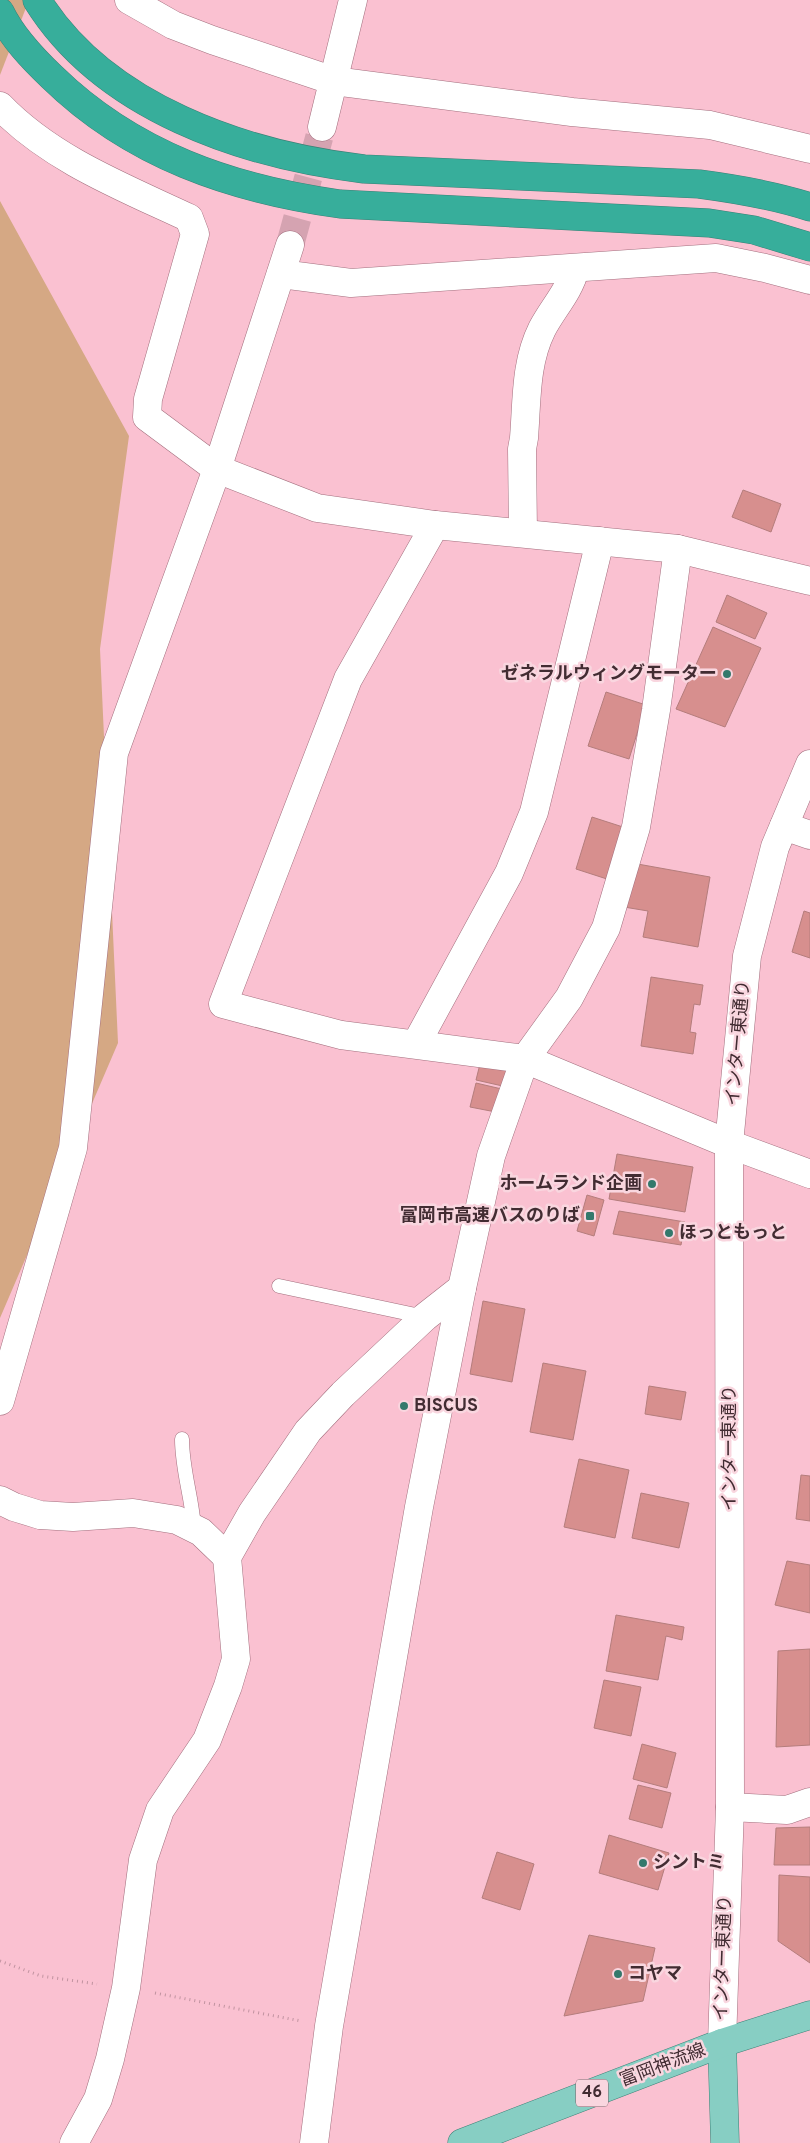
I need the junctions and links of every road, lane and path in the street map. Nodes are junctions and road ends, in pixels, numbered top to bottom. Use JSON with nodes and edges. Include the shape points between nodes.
{"nodes":[{"id":1,"x":38,"y":0,"type":"edge"},
{"id":2,"x":129,"y":0,"type":"edge"},
{"id":3,"x":353,"y":0,"type":"edge"},
{"id":4,"x":0,"y":12,"type":"edge"},
{"id":5,"x":334,"y":81,"type":"junction"},
{"id":6,"x":0,"y":106,"type":"edge"},
{"id":7,"x":322,"y":127,"type":"tunnel mouth"},
{"id":8,"x":810,"y":149,"type":"edge"},
{"id":9,"x":810,"y":207,"type":"edge"},
{"id":10,"x":290,"y":246,"type":"tunnel mouth"},
{"id":11,"x":810,"y":247,"type":"edge"},
{"id":12,"x":575,"y":269,"type":"junction"},
{"id":13,"x":281,"y":274,"type":"junction"},
{"id":14,"x":810,"y":280,"type":"edge"},
{"id":15,"x":217,"y":469,"type":"junction"},
{"id":16,"x":435,"y":524,"type":"junction"},
{"id":17,"x":523,"y":533,"type":"junction"},
{"id":18,"x":600,"y":541,"type":"junction"},
{"id":19,"x":678,"y":549,"type":"junction"},
{"id":20,"x":810,"y":582,"type":"edge"},
{"id":21,"x":810,"y":764,"type":"edge"},
{"id":22,"x":784,"y":826,"type":"junction"},
{"id":23,"x":810,"y":835,"type":"edge"},
{"id":24,"x":416,"y":1044,"type":"junction"},
{"id":25,"x":525,"y":1059,"type":"junction"},
{"id":26,"x":730,"y":1144,"type":"junction"},
{"id":27,"x":810,"y":1174,"type":"edge"},
{"id":28,"x":279,"y":1286,"type":"dead end"},
{"id":29,"x":462,"y":1288,"type":"junction"},
{"id":30,"x":425,"y":1317,"type":"junction"},
{"id":31,"x":0,"y":1401,"type":"edge"},
{"id":32,"x":182,"y":1439,"type":"dead end"},
{"id":33,"x":0,"y":1500,"type":"edge"},
{"id":34,"x":194,"y":1528,"type":"junction"},
{"id":35,"x":226,"y":1557,"type":"junction"},
{"id":36,"x":810,"y":1802,"type":"edge"},
{"id":37,"x":730,"y":1807,"type":"junction"},
{"id":38,"x":0,"y":1961,"type":"edge"},
{"id":39,"x":126,"y":1988,"type":"junction"},
{"id":40,"x":810,"y":2015,"type":"edge"},
{"id":41,"x":329,"y":2026,"type":"junction"},
{"id":42,"x":722,"y":2043,"type":"junction"},
{"id":43,"x":74,"y":2143,"type":"edge"},
{"id":44,"x":314,"y":2143,"type":"edge"},
{"id":45,"x":462,"y":2143,"type":"edge"},
{"id":46,"x":725,"y":2143,"type":"edge"}],
"edges":[{"from":1,"to":9,"type":"highway","via":[[46,14],[76,47],[143,102],[233,140],[282,154],[325,164],[364,168],[698,184],[743,189]]},
{"from":2,"to":5,"type":"street","via":[[173,24],[212,40]]},
{"from":3,"to":5,"type":"street"},
{"from":4,"to":11,"type":"highway","via":[[30,56],[103,120],[146,146],[193,168],[241,184],[290,197],[340,204],[709,223],[754,230]]},
{"from":5,"to":7,"type":"street"},
{"from":5,"to":8,"type":"street","via":[[572,112],[710,125]]},
{"from":6,"to":15,"type":"street","via":[[49,147],[90,171],[189,218],[195,234],[148,399],[147,417]]},
{"from":10,"to":13,"type":"street"},
{"from":12,"to":13,"type":"street","via":[[351,283]]},
{"from":12,"to":14,"type":"street","via":[[716,258]]},
{"from":12,"to":17,"type":"street","via":[[572,283],[542,329],[529,364],[522,449]]},
{"from":13,"to":15,"type":"street"},
{"from":15,"to":16,"type":"street","via":[[317,508]]},
{"from":15,"to":31,"type":"street","via":[[114,753],[73,1148]]},
{"from":16,"to":17,"type":"street"},
{"from":16,"to":24,"type":"street","via":[[348,679],[223,1004],[341,1035]]},
{"from":17,"to":18,"type":"street"},
{"from":18,"to":19,"type":"street"},
{"from":18,"to":24,"type":"street","via":[[534,812],[509,874]]},
{"from":19,"to":20,"type":"street"},
{"from":19,"to":25,"type":"street","via":[[636,827],[609,919],[570,998]]},
{"from":21,"to":22,"type":"street","name":"インター東通り"},
{"from":22,"to":23,"type":"street"},
{"from":22,"to":26,"type":"street","name":"インター東通り","via":[[775,847],[747,956]]},
{"from":24,"to":25,"type":"street"},
{"from":25,"to":26,"type":"street"},
{"from":25,"to":29,"type":"street","via":[[492,1156]]},
{"from":26,"to":27,"type":"street"},
{"from":26,"to":37,"type":"street","name":"インター東通り"},
{"from":28,"to":30,"type":"lane"},
{"from":29,"to":30,"type":"street"},
{"from":29,"to":41,"type":"street","via":[[419,1507]]},
{"from":30,"to":35,"type":"street","via":[[308,1431]]},
{"from":32,"to":34,"type":"lane","via":[[182,1464]]},
{"from":33,"to":34,"type":"street","via":[[40,1515],[73,1517],[133,1513],[177,1520]]},
{"from":34,"to":35,"type":"street"},
{"from":35,"to":39,"type":"street","via":[[236,1659],[207,1740],[160,1810],[143,1860]]},
{"from":36,"to":37,"type":"street","via":[[787,1810]]},
{"from":37,"to":42,"type":"street","name":"インター東通り"},
{"from":38,"to":39,"type":"path","via":[[41,1976]]},
{"from":39,"to":41,"type":"path"},
{"from":39,"to":43,"type":"street","via":[[98,2099]]},
{"from":40,"to":42,"type":"main road","name":"富岡神流線","number":"46"},
{"from":41,"to":44,"type":"street"},
{"from":42,"to":45,"type":"main road","name":"富岡神流線","number":"46"},
{"from":42,"to":46,"type":"main road","name":"インター東通り"}]}
